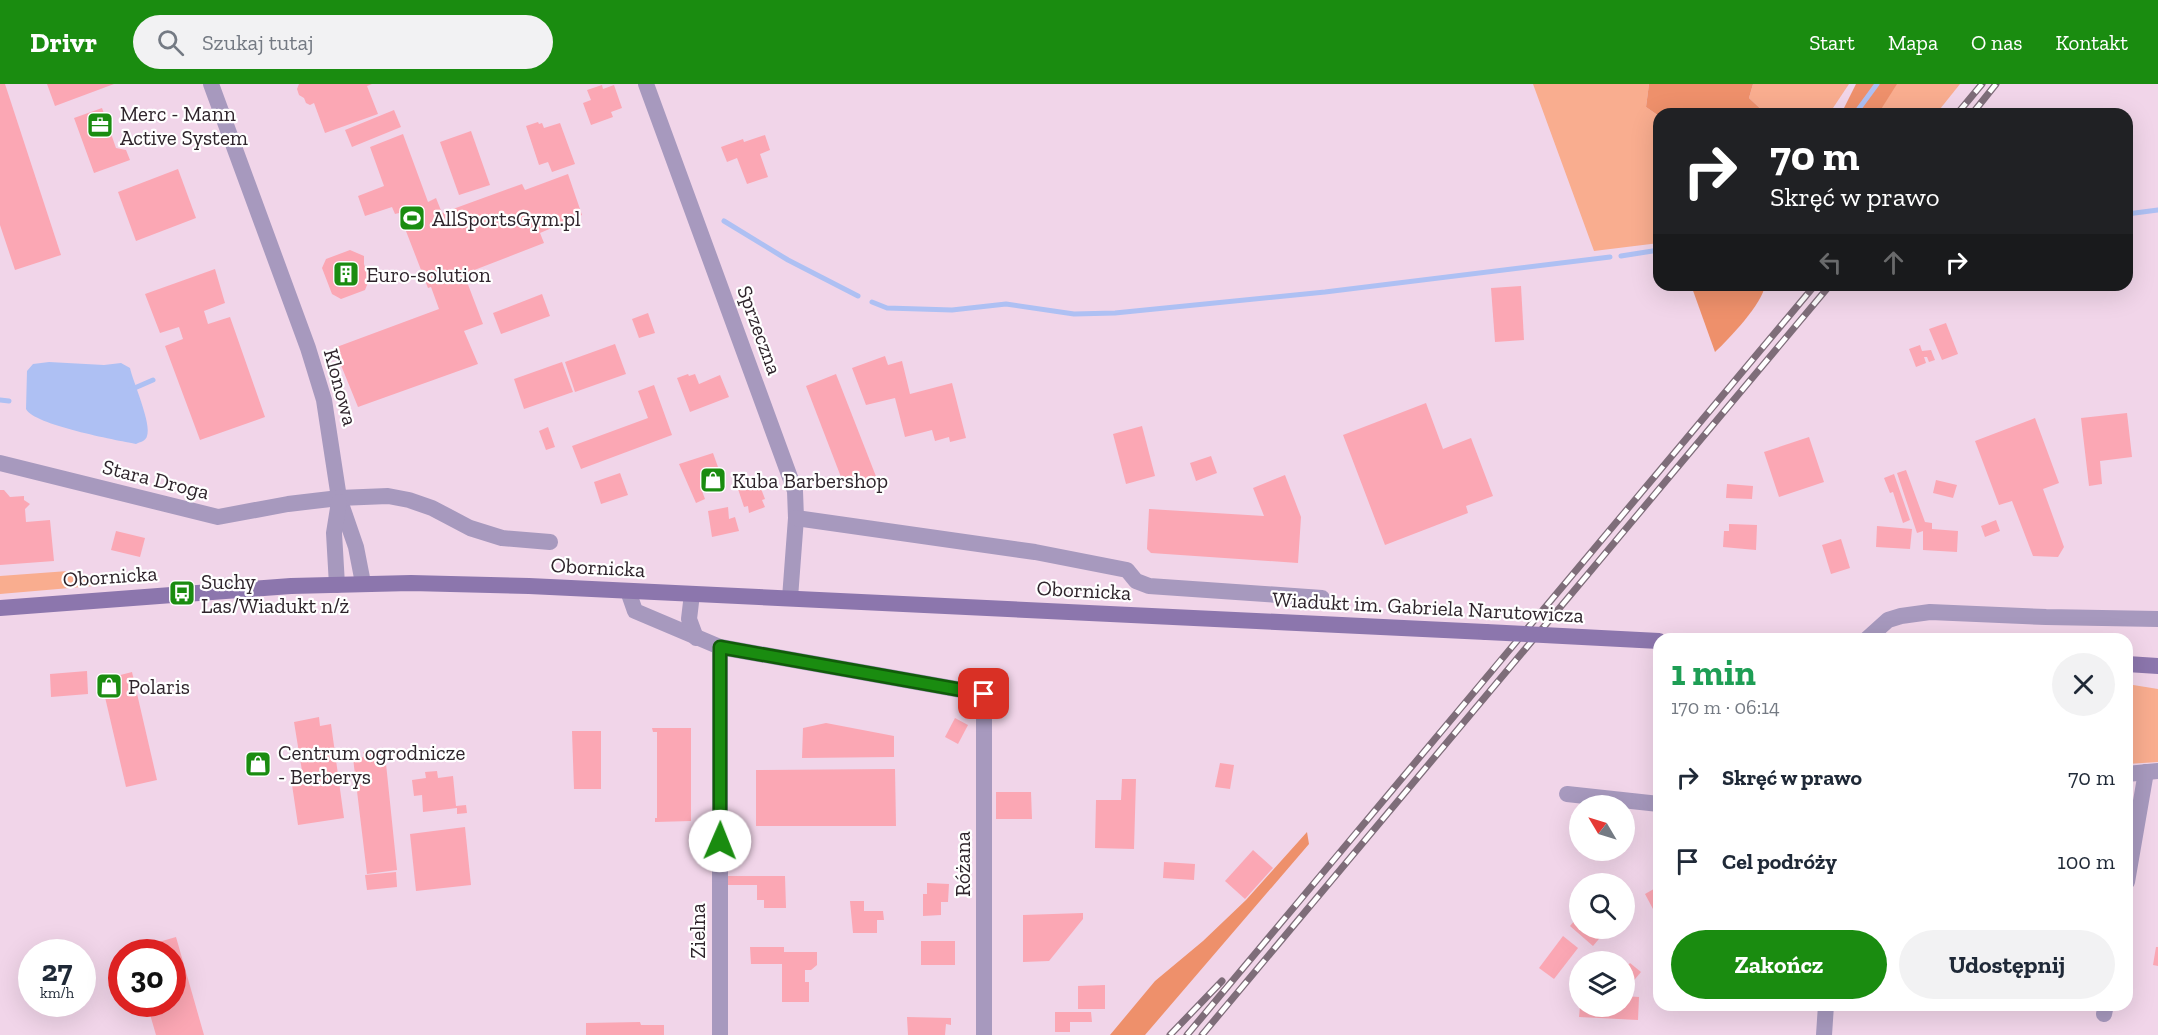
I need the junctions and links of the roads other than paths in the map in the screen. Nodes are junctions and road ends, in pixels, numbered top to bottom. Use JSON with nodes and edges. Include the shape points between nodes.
{"nodes":[{"id":1,"x":211,"y":84,"type":"edge"},
{"id":2,"x":646,"y":84,"type":"edge"},
{"id":3,"x":0,"y":464,"type":"edge"},
{"id":4,"x":339,"y":498,"type":"junction"},
{"id":5,"x":796,"y":518,"type":"junction"},
{"id":6,"x":550,"y":542,"type":"dead end"},
{"id":7,"x":363,"y":583,"type":"junction"},
{"id":8,"x":337,"y":585,"type":"junction"},
{"id":9,"x":628,"y":591,"type":"junction"},
{"id":10,"x":692,"y":594,"type":"junction"},
{"id":11,"x":790,"y":598,"type":"junction"},
{"id":12,"x":1322,"y":598,"type":"dead end"},
{"id":13,"x":0,"y":608,"type":"edge"},
{"id":14,"x":1195,"y":618,"type":"joint"},
{"id":15,"x":2158,"y":619,"type":"edge"},
{"id":16,"x":1874,"y":633,"type":"edge"},
{"id":17,"x":696,"y":638,"type":"junction"},
{"id":18,"x":1653,"y":641,"type":"edge"},
{"id":19,"x":720,"y":647,"type":"junction"},
{"id":20,"x":2133,"y":664,"type":"edge"},
{"id":21,"x":2158,"y":666,"type":"edge"},
{"id":22,"x":2152,"y":772,"type":"edge"},
{"id":23,"x":2133,"y":774,"type":"edge"},
{"id":24,"x":1568,"y":794,"type":"dead end"},
{"id":25,"x":1653,"y":803,"type":"edge"},
{"id":26,"x":2133,"y":856,"type":"edge"},
{"id":27,"x":1826,"y":1011,"type":"edge"},
{"id":28,"x":720,"y":1035,"type":"edge"},
{"id":29,"x":984,"y":1035,"type":"edge"},
{"id":30,"x":1824,"y":1035,"type":"edge"}],
"edges":[{"from":1,"to":4,"type":"street","name":"Klonowa","via":[[324,400]]},
{"from":2,"to":5,"type":"street","name":"Sprzeczna","via":[[795,491]]},
{"from":3,"to":4,"type":"street","name":"Stara Droga","via":[[218,517]]},
{"from":4,"to":6,"type":"street","via":[[376,495],[409,500],[502,538]]},
{"from":4,"to":7,"type":"street","via":[[356,547]]},
{"from":4,"to":8,"type":"street","via":[[334,533]]},
{"from":5,"to":11,"type":"street","name":"Sprzeczna"},
{"from":5,"to":12,"type":"street","via":[[1046,554],[1127,570],[1136,581],[1149,586]]},
{"from":7,"to":8,"type":"main road","name":"Obornicka"},
{"from":7,"to":9,"type":"main road","name":"Obornicka"},
{"from":8,"to":13,"type":"main road","name":"Obornicka"},
{"from":9,"to":10,"type":"main road","name":"Obornicka"},
{"from":9,"to":17,"type":"street","via":[[635,611]]},
{"from":10,"to":11,"type":"main road","name":"Obornicka"},
{"from":10,"to":17,"type":"street","via":[[689,619]]},
{"from":11,"to":14,"type":"main road","name":"Obornicka"},
{"from":14,"to":18,"type":"main road","name":"Wiadukt im. Gabriela Narutowicza","bridge":true},
{"from":15,"to":16,"type":"street","via":[[1930,612],[1888,620]]},
{"from":17,"to":19,"type":"street"},
{"from":19,"to":28,"type":"street","name":"Zielna"},
{"from":19,"to":29,"type":"street","name":"Różana","via":[[984,694]]},
{"from":20,"to":21,"type":"main road"},
{"from":22,"to":23,"type":"street"},
{"from":22,"to":26,"type":"street"},
{"from":24,"to":25,"type":"street"},
{"from":27,"to":30,"type":"street"}]}
